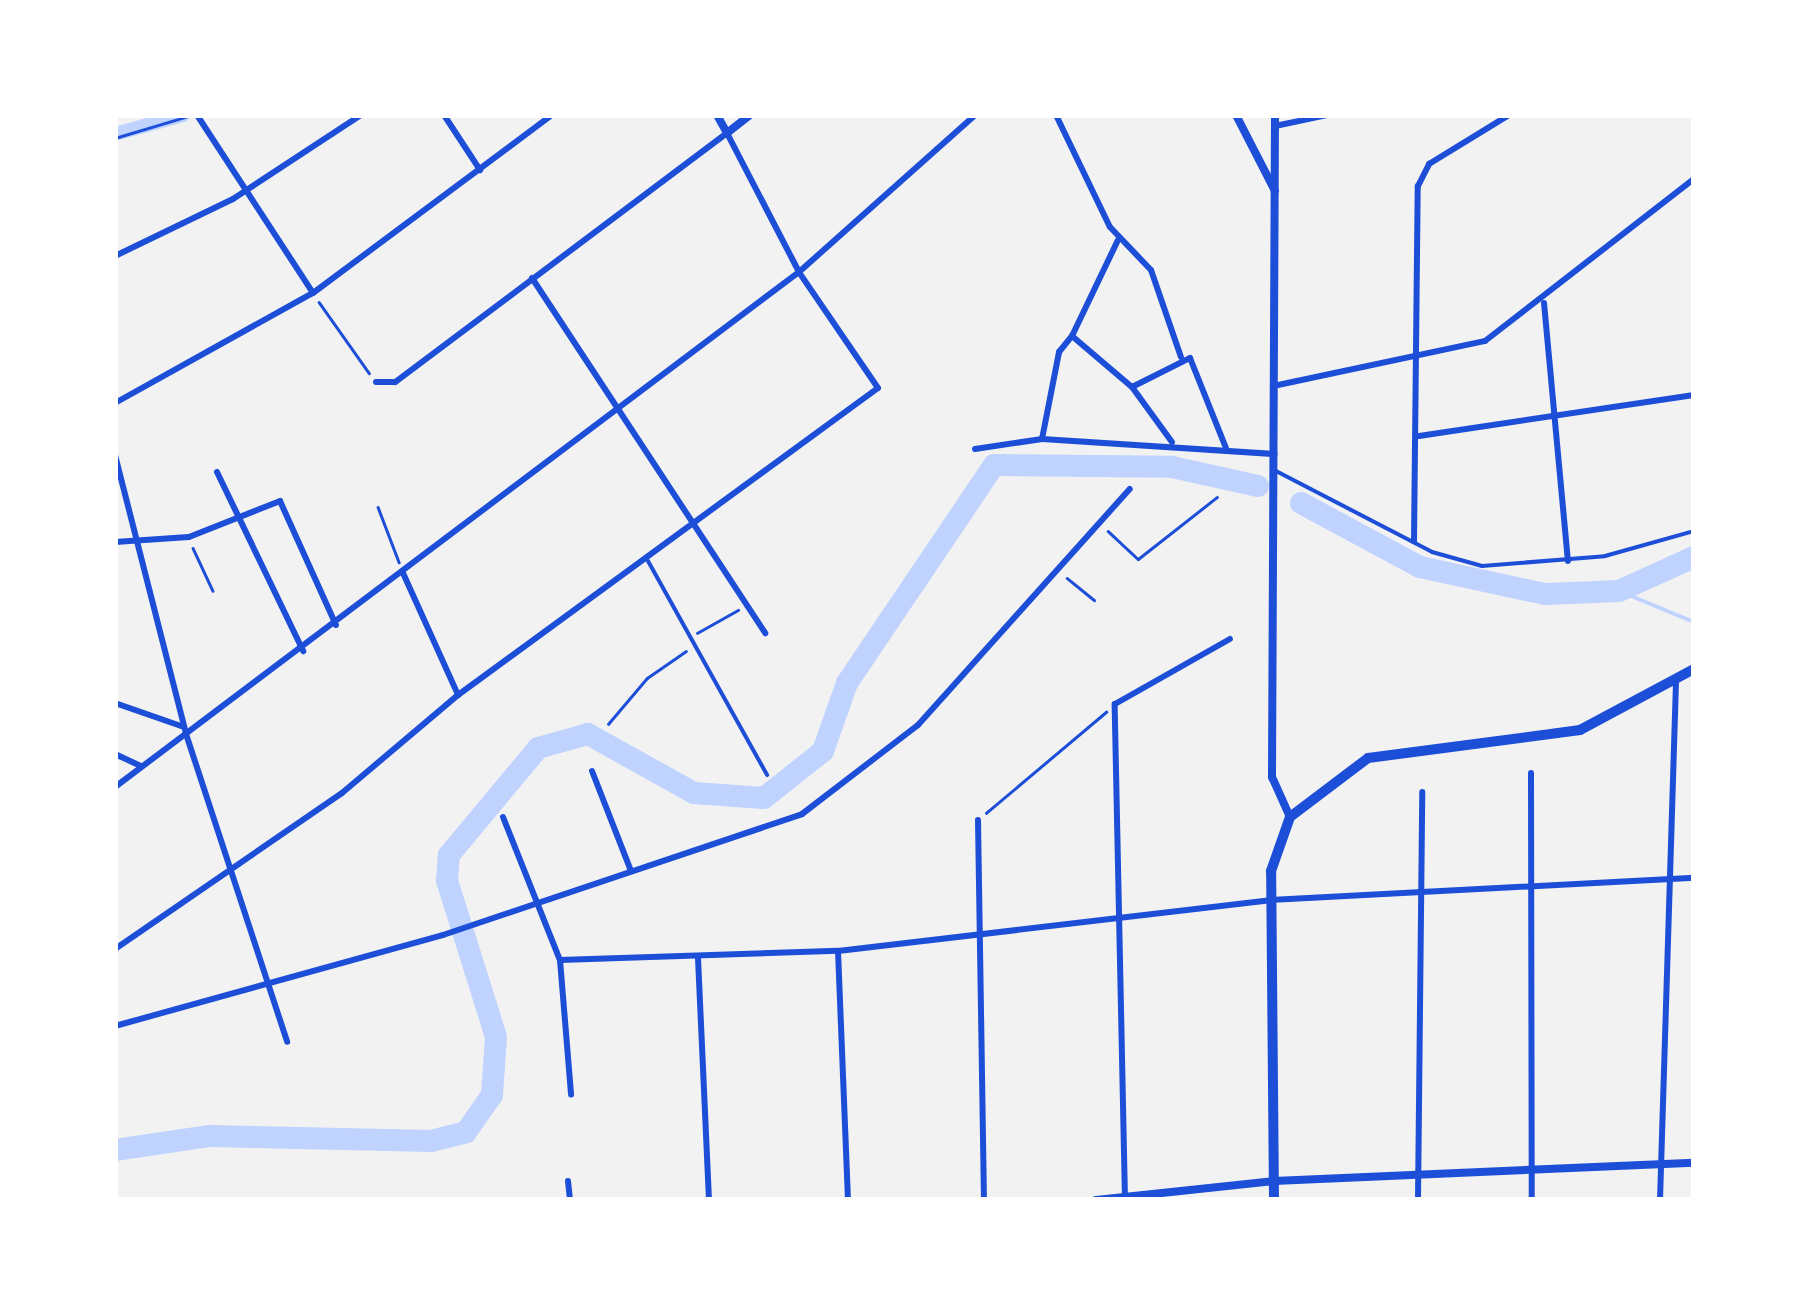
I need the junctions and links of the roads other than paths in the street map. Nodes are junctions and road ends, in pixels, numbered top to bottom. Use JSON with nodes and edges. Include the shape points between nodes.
{"nodes":[{"id":1,"x":197,"y":115,"type":"edge"},
{"id":2,"x":361,"y":115,"type":"edge"},
{"id":3,"x":444,"y":115,"type":"edge"},
{"id":4,"x":552,"y":115,"type":"edge"},
{"id":5,"x":717,"y":115,"type":"edge"},
{"id":6,"x":750,"y":115,"type":"edge"},
{"id":7,"x":976,"y":115,"type":"edge"},
{"id":8,"x":1056,"y":115,"type":"edge"},
{"id":9,"x":1236,"y":115,"type":"edge"},
{"id":10,"x":1275,"y":115,"type":"edge"},
{"id":11,"x":1327,"y":115,"type":"edge"},
{"id":12,"x":1509,"y":115,"type":"edge"},
{"id":13,"x":1275,"y":126,"type":"junction"},
{"id":14,"x":727,"y":134,"type":"junction"},
{"id":15,"x":480,"y":170,"type":"junction"},
{"id":16,"x":1694,"y":179,"type":"edge"},
{"id":17,"x":242,"y":193,"type":"junction"},
{"id":18,"x":1277,"y":194,"type":"junction"},
{"id":19,"x":1118,"y":240,"type":"junction"},
{"id":20,"x":115,"y":256,"type":"edge"},
{"id":21,"x":1694,"y":270,"type":"edge"},
{"id":22,"x":799,"y":272,"type":"junction"},
{"id":23,"x":532,"y":278,"type":"junction"},
{"id":24,"x":314,"y":293,"type":"junction"},
{"id":25,"x":1544,"y":301,"type":"junction"},
{"id":26,"x":1072,"y":336,"type":"junction"},
{"id":27,"x":1180,"y":357,"type":"junction"},
{"id":28,"x":1415,"y":358,"type":"junction"},
{"id":29,"x":376,"y":382,"type":"road end"},
{"id":30,"x":1278,"y":385,"type":"junction"},
{"id":31,"x":1132,"y":387,"type":"junction"},
{"id":32,"x":1694,"y":391,"type":"edge"},
{"id":33,"x":115,"y":404,"type":"edge"},
{"id":34,"x":620,"y":411,"type":"junction"},
{"id":35,"x":1559,"y":416,"type":"junction"},
{"id":36,"x":1419,"y":436,"type":"junction"},
{"id":37,"x":1042,"y":439,"type":"junction"},
{"id":38,"x":1172,"y":442,"type":"junction"},
{"id":39,"x":1226,"y":448,"type":"junction"},
{"id":40,"x":975,"y":449,"type":"dead end"},
{"id":41,"x":1276,"y":454,"type":"junction"},
{"id":42,"x":115,"y":455,"type":"edge"},
{"id":43,"x":1276,"y":471,"type":"junction"},
{"id":44,"x":217,"y":472,"type":"dead end"},
{"id":45,"x":1130,"y":489,"type":"dead end"},
{"id":46,"x":235,"y":520,"type":"junction"},
{"id":47,"x":697,"y":528,"type":"junction"},
{"id":48,"x":1694,"y":530,"type":"edge"},
{"id":49,"x":1414,"y":541,"type":"junction"},
{"id":50,"x":115,"y":542,"type":"edge"},
{"id":51,"x":143,"y":544,"type":"junction"},
{"id":52,"x":648,"y":561,"type":"junction"},
{"id":53,"x":1568,"y":561,"type":"junction"},
{"id":54,"x":404,"y":572,"type":"junction"},
{"id":55,"x":336,"y":625,"type":"junction"},
{"id":56,"x":765,"y":633,"type":"dead end"},
{"id":57,"x":1230,"y":638,"type":"dead end"},
{"id":58,"x":303,"y":651,"type":"junction"},
{"id":59,"x":1694,"y":668,"type":"edge"},
{"id":60,"x":1676,"y":682,"type":"junction"},
{"id":61,"x":458,"y":694,"type":"junction"},
{"id":62,"x":115,"y":702,"type":"edge"},
{"id":63,"x":185,"y":730,"type":"junction"},
{"id":64,"x":115,"y":754,"type":"edge"},
{"id":65,"x":142,"y":766,"type":"junction"},
{"id":66,"x":592,"y":771,"type":"dead end"},
{"id":67,"x":1531,"y":772,"type":"dead end"},
{"id":68,"x":767,"y":775,"type":"dead end"},
{"id":69,"x":115,"y":786,"type":"edge"},
{"id":70,"x":1422,"y":792,"type":"dead end"},
{"id":71,"x":1290,"y":816,"type":"junction"},
{"id":72,"x":503,"y":817,"type":"dead end"},
{"id":73,"x":978,"y":820,"type":"road end"},
{"id":74,"x":631,"y":871,"type":"junction"},
{"id":75,"x":229,"y":872,"type":"junction"},
{"id":76,"x":1673,"y":878,"type":"junction"},
{"id":77,"x":1694,"y":878,"type":"edge"},
{"id":78,"x":1536,"y":886,"type":"junction"},
{"id":79,"x":1421,"y":888,"type":"junction"},
{"id":80,"x":1270,"y":900,"type":"junction"},
{"id":81,"x":540,"y":902,"type":"junction"},
{"id":82,"x":1120,"y":914,"type":"junction"},
{"id":83,"x":978,"y":932,"type":"junction"},
{"id":84,"x":115,"y":949,"type":"edge"},
{"id":85,"x":838,"y":951,"type":"junction"},
{"id":86,"x":698,"y":958,"type":"junction"},
{"id":87,"x":560,"y":960,"type":"junction"},
{"id":88,"x":270,"y":986,"type":"junction"},
{"id":89,"x":115,"y":1026,"type":"edge"},
{"id":90,"x":288,"y":1042,"type":"dead end"},
{"id":91,"x":571,"y":1095,"type":"dead end"},
{"id":92,"x":1694,"y":1163,"type":"edge"},
{"id":93,"x":1659,"y":1165,"type":"junction"},
{"id":94,"x":1533,"y":1172,"type":"junction"},
{"id":95,"x":1418,"y":1178,"type":"junction"},
{"id":96,"x":568,"y":1181,"type":"dead end"},
{"id":97,"x":1274,"y":1181,"type":"junction"},
{"id":98,"x":1126,"y":1198,"type":"edge"},
{"id":99,"x":570,"y":1200,"type":"edge"},
{"id":100,"x":710,"y":1200,"type":"edge"},
{"id":101,"x":848,"y":1200,"type":"edge"},
{"id":102,"x":984,"y":1200,"type":"edge"},
{"id":103,"x":1096,"y":1200,"type":"edge"},
{"id":104,"x":1274,"y":1200,"type":"edge"},
{"id":105,"x":1418,"y":1200,"type":"edge"},
{"id":106,"x":1532,"y":1200,"type":"edge"},
{"id":107,"x":1660,"y":1200,"type":"edge"}],
"edges":[{"from":1,"to":17,"type":"street"},
{"from":2,"to":17,"type":"street"},
{"from":3,"to":15,"type":"street"},
{"from":4,"to":15,"type":"street"},
{"from":5,"to":14,"type":"street"},
{"from":6,"to":14,"type":"street"},
{"from":7,"to":22,"type":"street"},
{"from":8,"to":19,"type":"street"},
{"from":9,"to":18,"type":"street"},
{"from":10,"to":13,"type":"street"},
{"from":11,"to":13,"type":"street"},
{"from":12,"to":28,"type":"street","via":[[1429,164],[1418,186]]},
{"from":13,"to":18,"type":"street"},
{"from":14,"to":22,"type":"street"},
{"from":14,"to":23,"type":"street"},
{"from":15,"to":24,"type":"street"},
{"from":16,"to":25,"type":"street"},
{"from":17,"to":20,"type":"street"},
{"from":17,"to":24,"type":"street"},
{"from":18,"to":30,"type":"street"},
{"from":19,"to":26,"type":"street"},
{"from":19,"to":27,"type":"street","via":[[1151,270]]},
{"from":21,"to":32,"type":"street"},
{"from":22,"to":34,"type":"street"},
{"from":22,"to":47,"type":"street","via":[[878,388]]},
{"from":23,"to":29,"type":"street","via":[[395,382]]},
{"from":23,"to":34,"type":"street"},
{"from":24,"to":33,"type":"street"},
{"from":25,"to":28,"type":"street","via":[[1485,341]]},
{"from":25,"to":35,"type":"street"},
{"from":26,"to":31,"type":"street"},
{"from":26,"to":37,"type":"street","via":[[1059,352]]},
{"from":27,"to":31,"type":"street"},
{"from":27,"to":39,"type":"street","via":[[1198,365]]},
{"from":28,"to":30,"type":"street"},
{"from":28,"to":36,"type":"street"},
{"from":30,"to":41,"type":"street"},
{"from":31,"to":38,"type":"street"},
{"from":32,"to":35,"type":"street"},
{"from":34,"to":47,"type":"street"},
{"from":34,"to":54,"type":"street"},
{"from":35,"to":36,"type":"street"},
{"from":35,"to":53,"type":"street"},
{"from":36,"to":49,"type":"street"},
{"from":37,"to":38,"type":"street"},
{"from":37,"to":40,"type":"street"},
{"from":38,"to":39,"type":"street"},
{"from":39,"to":41,"type":"street"},
{"from":41,"to":43,"type":"street"},
{"from":42,"to":51,"type":"street"},
{"from":43,"to":49,"type":"lane"},
{"from":43,"to":71,"type":"street","via":[[1272,777]]},
{"from":44,"to":46,"type":"street"},
{"from":45,"to":74,"type":"street","via":[[866,770],[789,820]]},
{"from":46,"to":51,"type":"street","via":[[188,538]]},
{"from":46,"to":55,"type":"street","via":[[280,502]]},
{"from":46,"to":58,"type":"street"},
{"from":47,"to":52,"type":"street"},
{"from":47,"to":56,"type":"street"},
{"from":48,"to":53,"type":"lane"},
{"from":49,"to":53,"type":"lane","via":[[1482,566]]},
{"from":50,"to":51,"type":"street"},
{"from":51,"to":63,"type":"street"},
{"from":52,"to":61,"type":"street"},
{"from":52,"to":68,"type":"lane"},
{"from":54,"to":55,"type":"street"},
{"from":54,"to":61,"type":"street"},
{"from":55,"to":58,"type":"street"},
{"from":57,"to":82,"type":"street","via":[[1115,704]]},
{"from":58,"to":63,"type":"street"},
{"from":59,"to":60,"type":"main road"},
{"from":60,"to":71,"type":"main road","via":[[1546,738],[1368,758]]},
{"from":60,"to":76,"type":"street"},
{"from":61,"to":75,"type":"street"},
{"from":62,"to":63,"type":"street"},
{"from":63,"to":65,"type":"street"},
{"from":63,"to":75,"type":"street"},
{"from":64,"to":65,"type":"street"},
{"from":65,"to":69,"type":"street"},
{"from":66,"to":74,"type":"street"},
{"from":67,"to":78,"type":"street"},
{"from":70,"to":79,"type":"street"},
{"from":71,"to":80,"type":"main road","via":[[1273,850]]},
{"from":72,"to":81,"type":"street"},
{"from":73,"to":83,"type":"street"},
{"from":74,"to":81,"type":"street"},
{"from":75,"to":84,"type":"street"},
{"from":75,"to":88,"type":"street"},
{"from":76,"to":77,"type":"street"},
{"from":76,"to":78,"type":"street"},
{"from":76,"to":93,"type":"street"},
{"from":78,"to":79,"type":"street"},
{"from":78,"to":94,"type":"street"},
{"from":79,"to":80,"type":"street"},
{"from":79,"to":95,"type":"street"},
{"from":80,"to":82,"type":"street"},
{"from":80,"to":97,"type":"main road"},
{"from":81,"to":87,"type":"street"},
{"from":81,"to":88,"type":"street"},
{"from":82,"to":83,"type":"street"},
{"from":82,"to":98,"type":"street"},
{"from":83,"to":85,"type":"street"},
{"from":83,"to":102,"type":"street"},
{"from":85,"to":86,"type":"street"},
{"from":85,"to":101,"type":"street"},
{"from":86,"to":87,"type":"street"},
{"from":86,"to":100,"type":"street"},
{"from":87,"to":91,"type":"street"},
{"from":88,"to":89,"type":"street"},
{"from":88,"to":90,"type":"street"},
{"from":92,"to":93,"type":"street"},
{"from":93,"to":94,"type":"street"},
{"from":93,"to":107,"type":"street"},
{"from":94,"to":95,"type":"street"},
{"from":94,"to":106,"type":"street"},
{"from":95,"to":97,"type":"street"},
{"from":95,"to":105,"type":"street"},
{"from":96,"to":99,"type":"street"},
{"from":97,"to":98,"type":"street"},
{"from":97,"to":104,"type":"main road"},
{"from":98,"to":103,"type":"street"}]}
